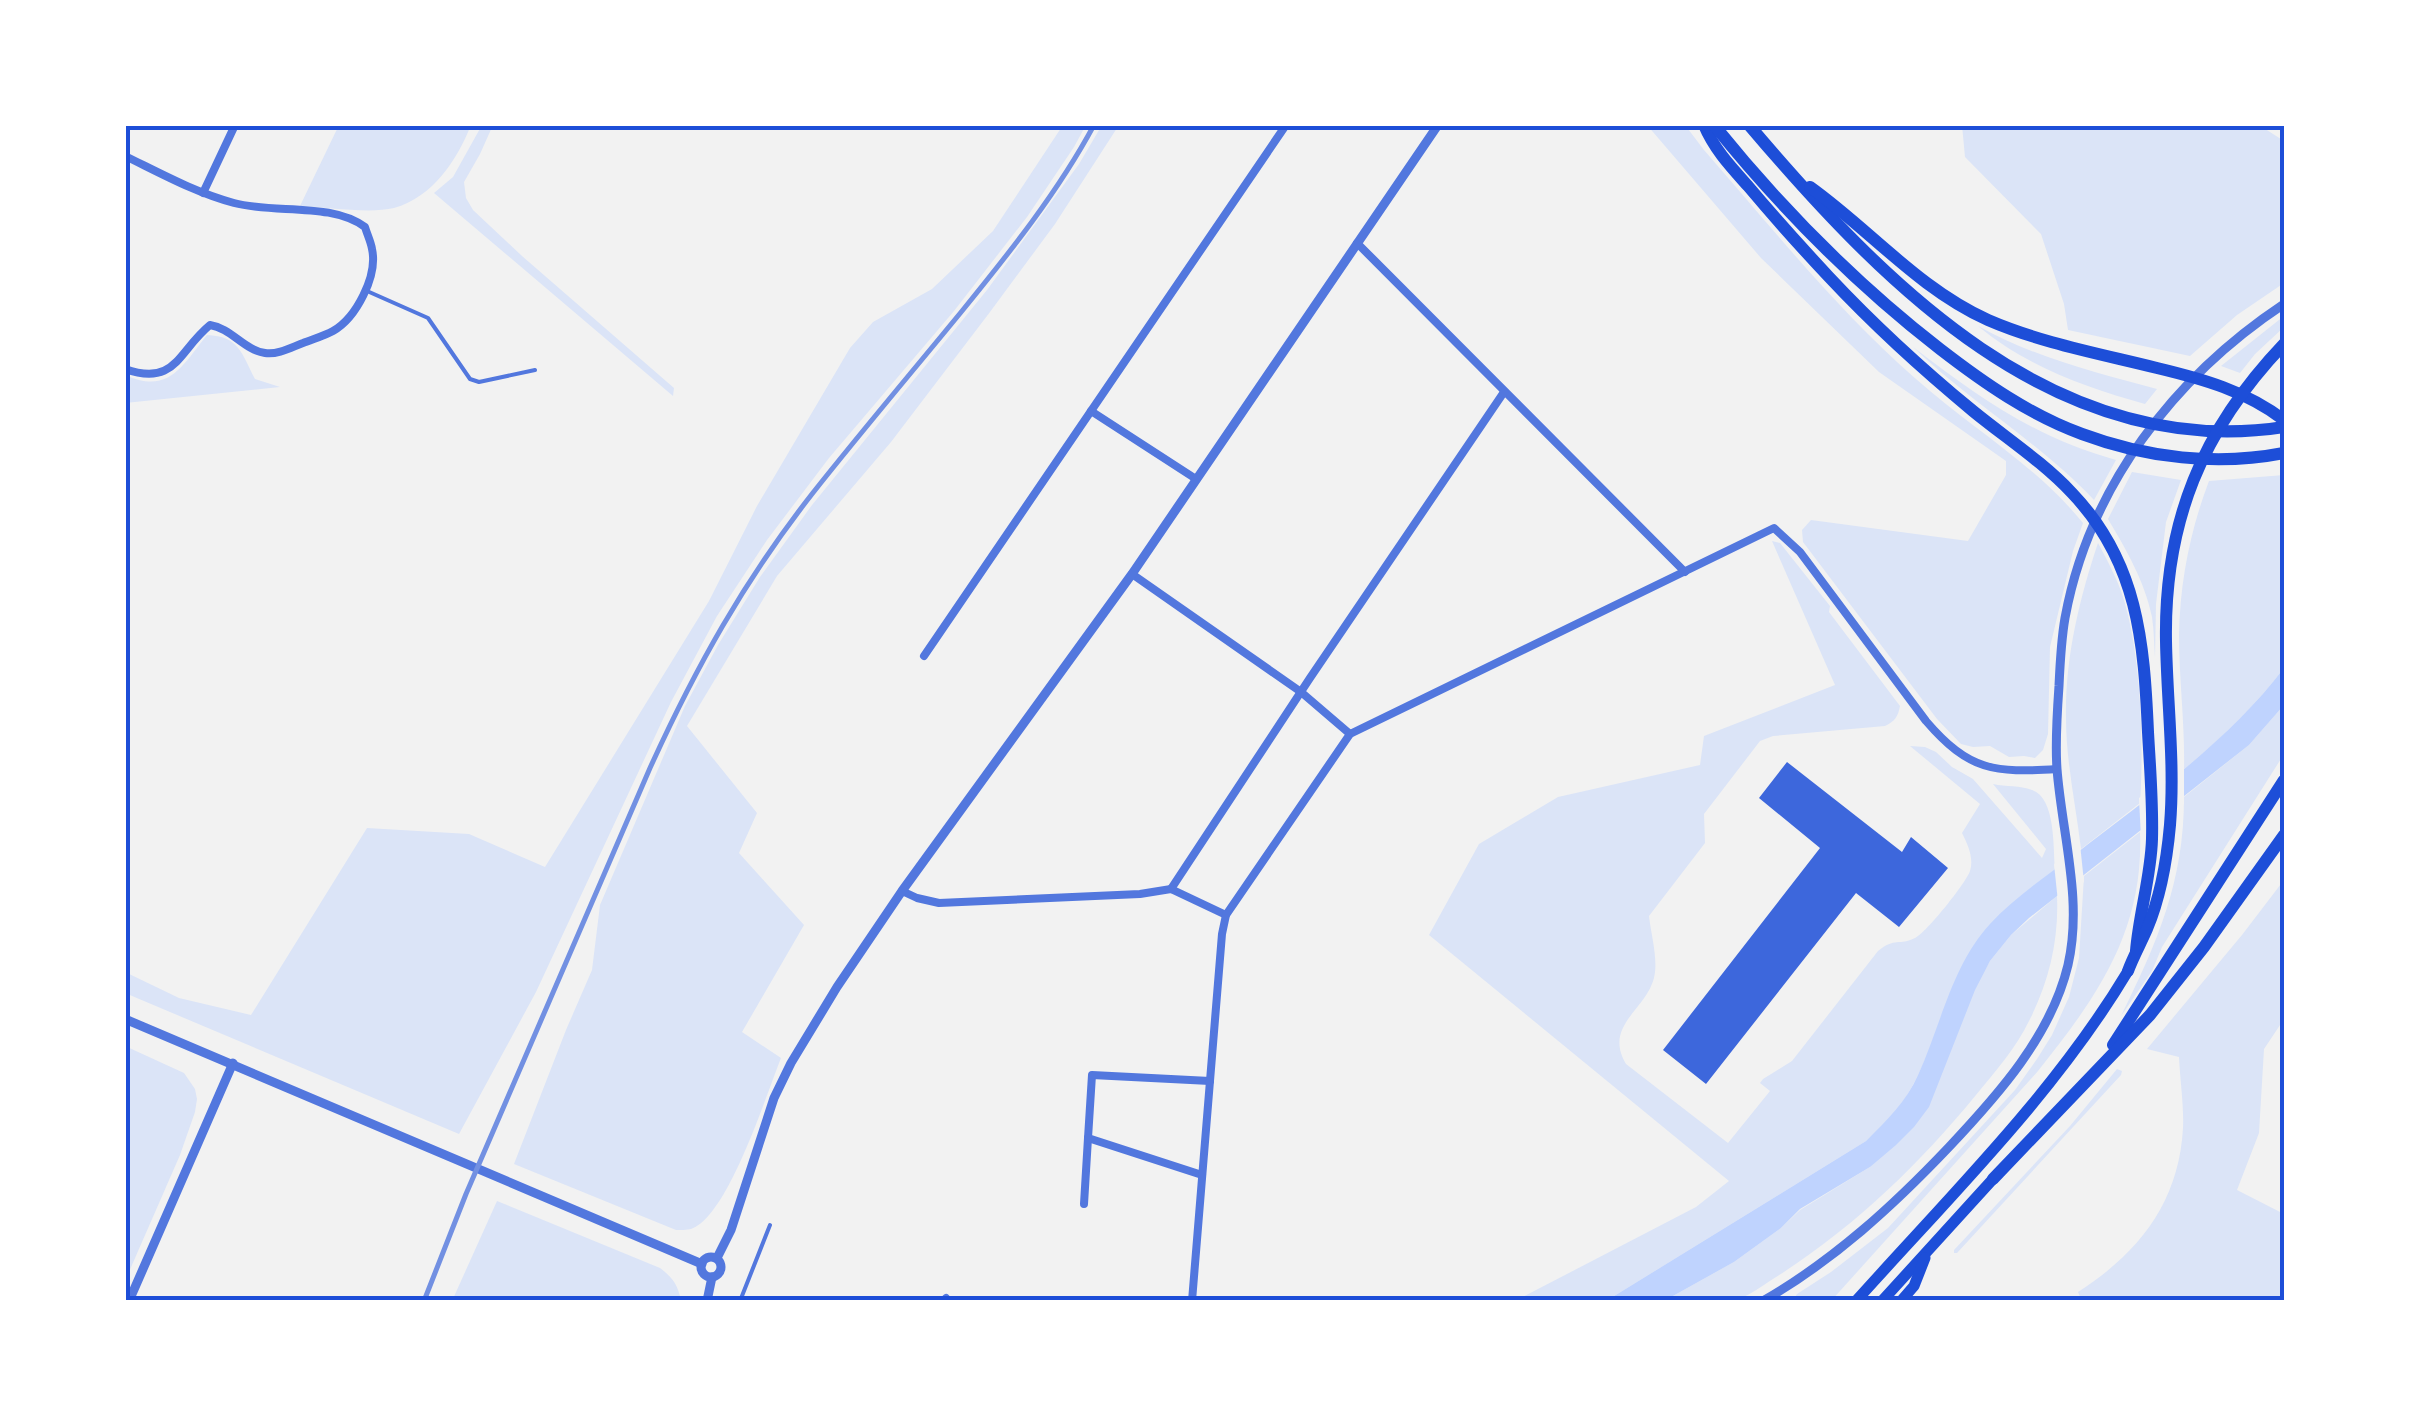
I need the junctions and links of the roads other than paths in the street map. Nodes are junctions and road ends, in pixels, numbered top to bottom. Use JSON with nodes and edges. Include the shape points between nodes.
{"nodes":[{"id":1,"x":234,"y":125,"type":"edge"},
{"id":2,"x":1286,"y":125,"type":"edge"},
{"id":3,"x":1438,"y":125,"type":"edge"},
{"id":4,"x":1704,"y":125,"type":"edge"},
{"id":5,"x":1714,"y":125,"type":"edge"},
{"id":6,"x":1749,"y":125,"type":"edge"},
{"id":7,"x":125,"y":156,"type":"edge"},
{"id":8,"x":1788,"y":171,"type":"junction"},
{"id":9,"x":203,"y":193,"type":"junction"},
{"id":10,"x":1357,"y":244,"type":"junction"},
{"id":11,"x":367,"y":291,"type":"junction"},
{"id":12,"x":2284,"y":304,"type":"edge"},
{"id":13,"x":2284,"y":344,"type":"edge"},
{"id":14,"x":125,"y":369,"type":"edge"},
{"id":15,"x":535,"y":370,"type":"dead end"},
{"id":16,"x":1504,"y":392,"type":"junction"},
{"id":17,"x":1091,"y":411,"type":"junction"},
{"id":18,"x":2284,"y":424,"type":"edge"},
{"id":19,"x":2284,"y":453,"type":"edge"},
{"id":20,"x":1196,"y":479,"type":"junction"},
{"id":21,"x":1685,"y":572,"type":"junction"},
{"id":22,"x":1132,"y":574,"type":"junction"},
{"id":23,"x":924,"y":656,"type":"dead end"},
{"id":24,"x":1301,"y":692,"type":"junction"},
{"id":25,"x":1350,"y":734,"type":"junction"},
{"id":26,"x":2057,"y":770,"type":"junction"},
{"id":27,"x":2284,"y":780,"type":"edge"},
{"id":28,"x":2284,"y":835,"type":"edge"},
{"id":29,"x":1171,"y":889,"type":"junction"},
{"id":30,"x":902,"y":891,"type":"junction"},
{"id":31,"x":1226,"y":915,"type":"junction"},
{"id":32,"x":2136,"y":951,"type":"junction"},
{"id":33,"x":2128,"y":971,"type":"joint"},
{"id":34,"x":125,"y":1019,"type":"edge"},
{"id":35,"x":233,"y":1063,"type":"junction"},
{"id":36,"x":2095,"y":1072,"type":"junction"},
{"id":37,"x":1210,"y":1081,"type":"junction"},
{"id":38,"x":1088,"y":1138,"type":"junction"},
{"id":39,"x":1202,"y":1175,"type":"junction"},
{"id":40,"x":1993,"y":1179,"type":"joint"},
{"id":41,"x":1084,"y":1204,"type":"dead end"},
{"id":42,"x":770,"y":1225,"type":"dead end"},
{"id":43,"x":1928,"y":1248,"type":"junction"},
{"id":44,"x":717,"y":1258,"type":"junction"},
{"id":45,"x":702,"y":1264,"type":"junction"},
{"id":46,"x":712,"y":1276,"type":"junction"},
{"id":47,"x":129,"y":1301,"type":"edge"},
{"id":48,"x":707,"y":1301,"type":"edge"},
{"id":49,"x":740,"y":1301,"type":"edge"},
{"id":50,"x":1192,"y":1301,"type":"edge"},
{"id":51,"x":1764,"y":1301,"type":"edge"},
{"id":52,"x":1856,"y":1301,"type":"edge"},
{"id":53,"x":1882,"y":1301,"type":"edge"},
{"id":54,"x":1900,"y":1301,"type":"edge"}],
"edges":[{"from":1,"to":9,"type":"street"},
{"from":2,"to":17,"type":"street"},
{"from":3,"to":10,"type":"street"},
{"from":4,"to":32,"type":"highway","via":[[1780,224],[1894,344],[2057,478],[2097,522],[2122,566],[2142,638],[2150,776],[2152,840]]},
{"from":5,"to":19,"type":"highway","via":[[1804,228],[1877,298],[1982,380],[2050,421],[2159,454],[2208,459]]},
{"from":6,"to":8,"type":"highway"},
{"from":7,"to":9,"type":"street"},
{"from":8,"to":18,"type":"highway","via":[[1907,268],[1986,319],[2202,379],[2270,409]]},
{"from":8,"to":18,"type":"highway","via":[[1855,242],[1947,322],[2006,366],[2062,396],[2164,428],[2226,432]]},
{"from":9,"to":11,"type":"street","via":[[264,209],[356,220],[372,248]]},
{"from":10,"to":16,"type":"street"},
{"from":10,"to":20,"type":"street"},
{"from":11,"to":14,"type":"street","via":[[335,330],[278,353],[264,354],[210,325],[166,372]]},
{"from":11,"to":15,"type":"lane","via":[[428,318],[470,380]]},
{"from":12,"to":26,"type":"street","via":[[2208,362],[2164,408],[2100,512],[2066,616]]},
{"from":13,"to":32,"type":"highway","via":[[2215,432],[2180,520],[2166,617],[2170,825],[2148,928]]},
{"from":16,"to":21,"type":"street"},
{"from":16,"to":24,"type":"street"},
{"from":17,"to":20,"type":"street"},
{"from":17,"to":23,"type":"street"},
{"from":20,"to":22,"type":"street"},
{"from":21,"to":25,"type":"street"},
{"from":21,"to":26,"type":"street","via":[[1774,528],[1800,552],[1949,746],[1990,769]]},
{"from":22,"to":24,"type":"street"},
{"from":22,"to":30,"type":"street"},
{"from":24,"to":25,"type":"street"},
{"from":24,"to":29,"type":"street"},
{"from":25,"to":31,"type":"street"},
{"from":26,"to":51,"type":"street","via":[[2073,896],[2068,964],[2024,1058],[1866,1228]]},
{"from":27,"to":36,"type":"highway"},
{"from":28,"to":36,"type":"highway","via":[[2150,1015]]},
{"from":29,"to":30,"type":"street","via":[[938,903]]},
{"from":29,"to":31,"type":"street"},
{"from":30,"to":44,"type":"street","via":[[791,1064]]},
{"from":31,"to":37,"type":"street"},
{"from":32,"to":33,"type":"highway"},
{"from":33,"to":52,"type":"main road","via":[[2028,1109]]},
{"from":34,"to":35,"type":"street"},
{"from":35,"to":45,"type":"street"},
{"from":35,"to":47,"type":"street"},
{"from":36,"to":40,"type":"highway"},
{"from":37,"to":38,"type":"street","via":[[1092,1076]]},
{"from":37,"to":39,"type":"street"},
{"from":38,"to":39,"type":"street"},
{"from":38,"to":41,"type":"street"},
{"from":39,"to":50,"type":"street"},
{"from":40,"to":43,"type":"main road"},
{"from":42,"to":49,"type":"lane"},
{"from":43,"to":53,"type":"main road"},
{"from":43,"to":54,"type":"main road","via":[[1914,1286]]},
{"from":44,"to":45,"type":"street"},
{"from":44,"to":46,"type":"street","via":[[722,1267]]},
{"from":45,"to":46,"type":"street"},
{"from":46,"to":48,"type":"street"}]}
